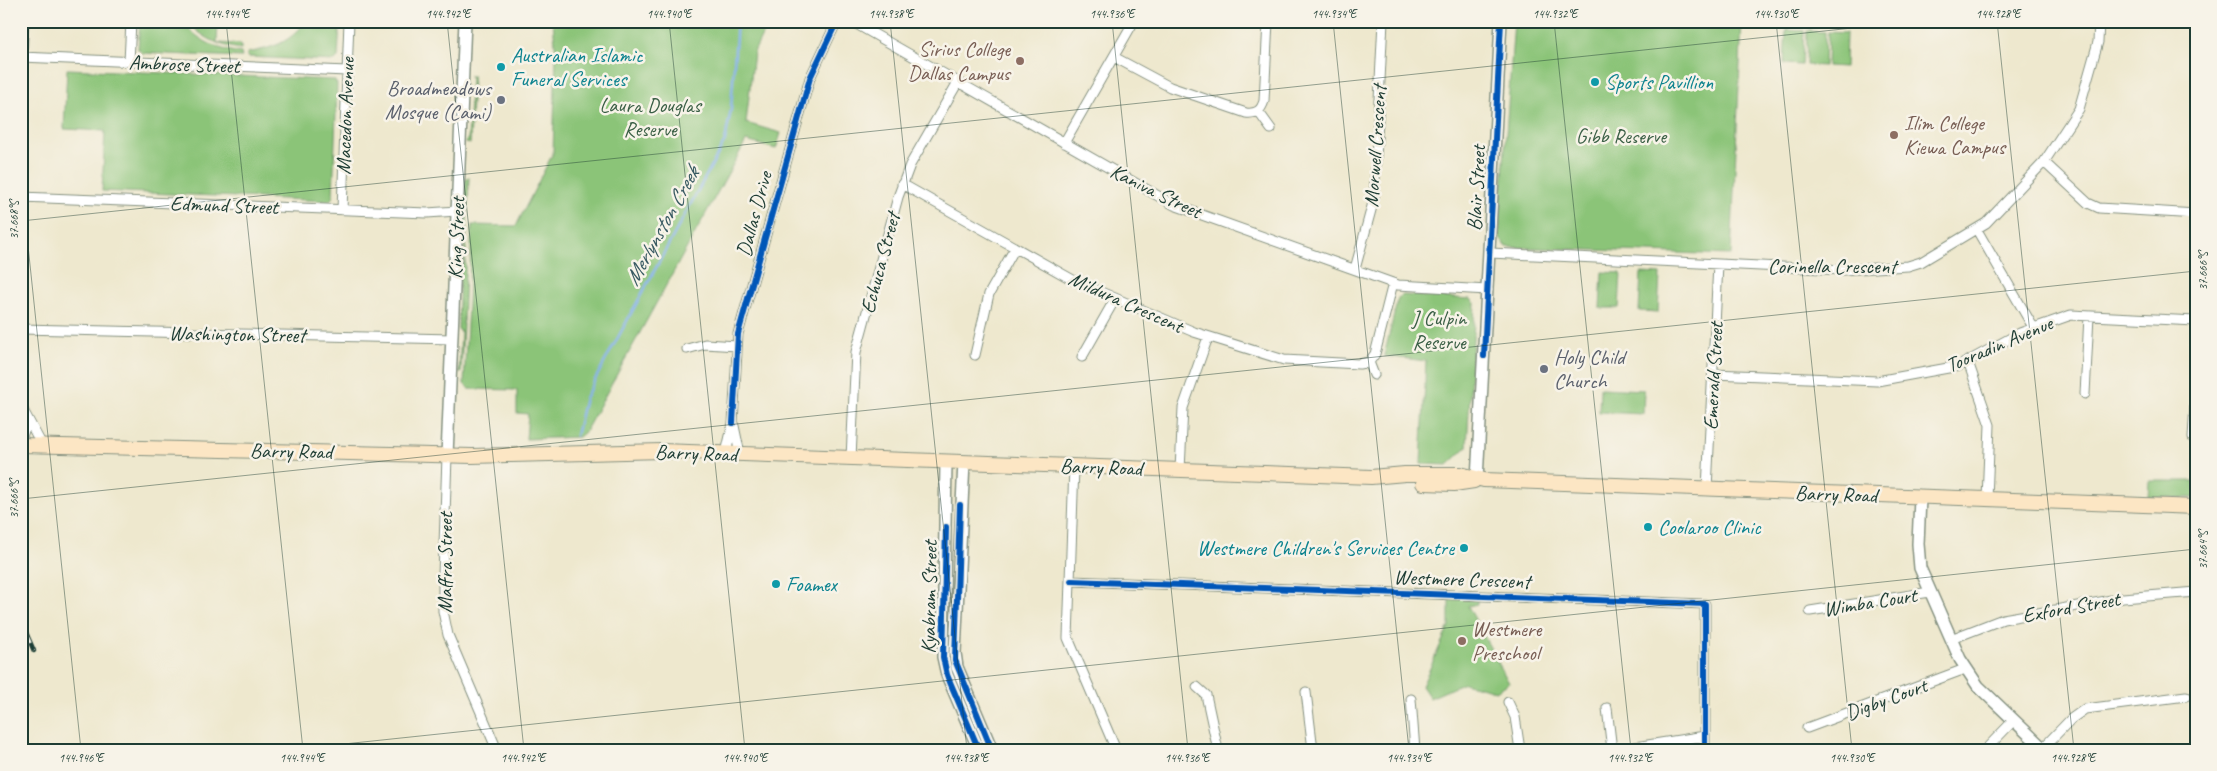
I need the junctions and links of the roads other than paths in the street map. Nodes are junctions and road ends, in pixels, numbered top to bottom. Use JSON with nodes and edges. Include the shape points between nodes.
{"nodes":[{"id":1,"x":24,"y":21,"type":"edge"},
{"id":2,"x":130,"y":21,"type":"edge"},
{"id":3,"x":349,"y":21,"type":"edge"},
{"id":4,"x":465,"y":21,"type":"edge"},
{"id":5,"x":837,"y":21,"type":"edge"},
{"id":6,"x":851,"y":21,"type":"edge"},
{"id":7,"x":1134,"y":21,"type":"edge"},
{"id":8,"x":1268,"y":21,"type":"edge"},
{"id":9,"x":1383,"y":21,"type":"edge"},
{"id":10,"x":1501,"y":21,"type":"edge"},
{"id":11,"x":2099,"y":21,"type":"edge"},
{"id":12,"x":22,"y":57,"type":"edge"},
{"id":13,"x":1114,"y":58,"type":"junction"},
{"id":14,"x":129,"y":62,"type":"junction"},
{"id":15,"x":347,"y":70,"type":"junction"},
{"id":16,"x":958,"y":82,"type":"junction"},
{"id":17,"x":1258,"y":111,"type":"junction"},
{"id":18,"x":1271,"y":128,"type":"dead end"},
{"id":19,"x":1064,"y":143,"type":"junction"},
{"id":20,"x":2044,"y":162,"type":"junction"},
{"id":21,"x":902,"y":184,"type":"junction"},
{"id":22,"x":21,"y":197,"type":"edge"},
{"id":23,"x":342,"y":210,"type":"junction"},
{"id":24,"x":2196,"y":214,"type":"edge"},
{"id":25,"x":457,"y":215,"type":"junction"},
{"id":26,"x":1977,"y":230,"type":"junction"},
{"id":27,"x":1015,"y":248,"type":"junction"},
{"id":28,"x":1490,"y":253,"type":"junction"},
{"id":29,"x":1718,"y":264,"type":"junction"},
{"id":30,"x":1355,"y":269,"type":"junction"},
{"id":31,"x":1393,"y":283,"type":"junction"},
{"id":32,"x":1488,"y":290,"type":"junction"},
{"id":33,"x":1115,"y":299,"type":"junction"},
{"id":34,"x":2089,"y":316,"type":"junction"},
{"id":35,"x":2196,"y":321,"type":"edge"},
{"id":36,"x":2034,"y":327,"type":"junction"},
{"id":37,"x":21,"y":329,"type":"edge"},
{"id":38,"x":1208,"y":337,"type":"junction"},
{"id":39,"x":452,"y":339,"type":"junction"},
{"id":40,"x":736,"y":346,"type":"junction"},
{"id":41,"x":687,"y":349,"type":"dead end"},
{"id":42,"x":975,"y":355,"type":"dead end"},
{"id":43,"x":1082,"y":357,"type":"dead end"},
{"id":44,"x":1369,"y":362,"type":"junction"},
{"id":45,"x":1968,"y":362,"type":"junction"},
{"id":46,"x":1713,"y":374,"type":"junction"},
{"id":47,"x":1374,"y":375,"type":"dead end"},
{"id":48,"x":2196,"y":386,"type":"edge"},
{"id":49,"x":2085,"y":394,"type":"dead end"},
{"id":50,"x":22,"y":407,"type":"edge"},
{"id":51,"x":733,"y":424,"type":"junction"},
{"id":52,"x":2193,"y":438,"type":"dead end"},
{"id":53,"x":21,"y":439,"type":"edge"},
{"id":54,"x":21,"y":445,"type":"edge"},
{"id":55,"x":42,"y":445,"type":"junction"},
{"id":56,"x":726,"y":454,"type":"junction"},
{"id":57,"x":740,"y":454,"type":"junction"},
{"id":58,"x":447,"y":456,"type":"junction"},
{"id":59,"x":851,"y":458,"type":"junction"},
{"id":60,"x":946,"y":461,"type":"junction"},
{"id":61,"x":964,"y":462,"type":"junction"},
{"id":62,"x":1074,"y":466,"type":"junction"},
{"id":63,"x":1180,"y":470,"type":"junction"},
{"id":64,"x":1477,"y":480,"type":"junction"},
{"id":65,"x":1707,"y":489,"type":"junction"},
{"id":66,"x":1920,"y":498,"type":"junction"},
{"id":67,"x":1987,"y":499,"type":"junction"},
{"id":68,"x":2196,"y":507,"type":"edge"},
{"id":69,"x":1071,"y":581,"type":"junction"},
{"id":70,"x":1930,"y":592,"type":"junction"},
{"id":71,"x":2196,"y":592,"type":"edge"},
{"id":72,"x":1810,"y":611,"type":"dead end"},
{"id":73,"x":1951,"y":639,"type":"junction"},
{"id":74,"x":1965,"y":669,"type":"junction"},
{"id":75,"x":1197,"y":687,"type":"dead end"},
{"id":76,"x":1306,"y":692,"type":"dead end"},
{"id":77,"x":968,"y":694,"type":"junction"},
{"id":78,"x":2186,"y":696,"type":"dead end"},
{"id":79,"x":957,"y":699,"type":"junction"},
{"id":80,"x":1411,"y":699,"type":"dead end"},
{"id":81,"x":1508,"y":702,"type":"dead end"},
{"id":82,"x":1607,"y":708,"type":"dead end"},
{"id":83,"x":2014,"y":720,"type":"junction"},
{"id":84,"x":1807,"y":728,"type":"dead end"},
{"id":85,"x":1705,"y":736,"type":"junction"},
{"id":86,"x":2044,"y":749,"type":"edge"},
{"id":87,"x":497,"y":750,"type":"edge"},
{"id":88,"x":979,"y":750,"type":"edge"},
{"id":89,"x":992,"y":750,"type":"edge"},
{"id":90,"x":1116,"y":750,"type":"edge"},
{"id":91,"x":1218,"y":750,"type":"edge"},
{"id":92,"x":1313,"y":750,"type":"edge"},
{"id":93,"x":1415,"y":750,"type":"edge"},
{"id":94,"x":1520,"y":750,"type":"edge"},
{"id":95,"x":1614,"y":750,"type":"edge"},
{"id":96,"x":1705,"y":750,"type":"edge"},
{"id":97,"x":1984,"y":750,"type":"edge"}],
"edges":[{"from":1,"to":12,"type":"street"},
{"from":2,"to":14,"type":"street"},
{"from":3,"to":15,"type":"street","name":"Macedon Avenue"},
{"from":4,"to":25,"type":"street","name":"King Street"},
{"from":5,"to":40,"type":"street","name":"Dallas Drive","via":[[810,78]]},
{"from":6,"to":16,"type":"street","name":"Kaniva Street"},
{"from":7,"to":13,"type":"street"},
{"from":8,"to":17,"type":"street","via":[[1264,101]]},
{"from":9,"to":30,"type":"street","name":"Morwell Crescent","via":[[1374,199]]},
{"from":10,"to":28,"type":"street","name":"Blair Street"},
{"from":11,"to":20,"type":"street","name":"Corinella Crescent","via":[[2098,42],[2079,109]]},
{"from":12,"to":14,"type":"street","name":"Ambrose Street"},
{"from":13,"to":17,"type":"street","via":[[1170,87],[1246,113]]},
{"from":13,"to":19,"type":"street"},
{"from":14,"to":15,"type":"street","name":"Ambrose Street"},
{"from":15,"to":23,"type":"street","name":"Macedon Avenue"},
{"from":16,"to":19,"type":"street","name":"Kaniva Street"},
{"from":16,"to":21,"type":"street","name":"Echuca Street"},
{"from":17,"to":18,"type":"street"},
{"from":19,"to":30,"type":"street","name":"Kaniva Street","via":[[1174,205]]},
{"from":20,"to":24,"type":"street","via":[[2081,197],[2100,208]]},
{"from":20,"to":26,"type":"street","name":"Corinella Crescent"},
{"from":21,"to":27,"type":"street","name":"Mildura Crescent"},
{"from":21,"to":59,"type":"street","name":"Echuca Street","via":[[856,352]]},
{"from":22,"to":23,"type":"street","name":"Edmund Street"},
{"from":23,"to":25,"type":"street","name":"Edmund Street"},
{"from":25,"to":39,"type":"street","name":"King Street"},
{"from":26,"to":29,"type":"street","name":"Corinella Crescent","via":[[1908,266],[1843,270]]},
{"from":26,"to":36,"type":"street"},
{"from":27,"to":33,"type":"street","name":"Mildura Crescent"},
{"from":27,"to":42,"type":"street","via":[[989,294]]},
{"from":28,"to":29,"type":"street","name":"Corinella Crescent"},
{"from":28,"to":32,"type":"street","name":"Blair Street"},
{"from":29,"to":46,"type":"street","name":"Emerald Street"},
{"from":30,"to":31,"type":"street","name":"Kaniva Street"},
{"from":31,"to":32,"type":"street","name":"Kaniva Street"},
{"from":31,"to":44,"type":"street","via":[[1375,354]]},
{"from":32,"to":64,"type":"street","name":"Blair Street"},
{"from":33,"to":38,"type":"street","name":"Mildura Crescent"},
{"from":33,"to":43,"type":"street"},
{"from":34,"to":35,"type":"street","name":"Tooradin Avenue"},
{"from":34,"to":36,"type":"street","name":"Tooradin Avenue","via":[[2071,315]]},
{"from":34,"to":49,"type":"street"},
{"from":36,"to":45,"type":"street","name":"Tooradin Avenue"},
{"from":37,"to":39,"type":"street","name":"Washington Street"},
{"from":38,"to":44,"type":"street","name":"Mildura Crescent","via":[[1290,361]]},
{"from":38,"to":63,"type":"street","via":[[1183,408]]},
{"from":39,"to":58,"type":"street","name":"King Street"},
{"from":40,"to":41,"type":"street","via":[[705,344]]},
{"from":40,"to":51,"type":"street","name":"Dallas Drive"},
{"from":44,"to":47,"type":"street"},
{"from":45,"to":46,"type":"street","name":"Tooradin Avenue","via":[[1949,369],[1868,382]]},
{"from":45,"to":67,"type":"street","via":[[1990,425]]},
{"from":46,"to":65,"type":"street","name":"Emerald Street"},
{"from":48,"to":52,"type":"street"},
{"from":50,"to":53,"type":"street","via":[[26,425]]},
{"from":50,"to":55,"type":"street"},
{"from":51,"to":56,"type":"street","name":"Dallas Drive"},
{"from":51,"to":57,"type":"street","name":"Dallas Drive"},
{"from":54,"to":55,"type":"main road","name":"Barry Road"},
{"from":55,"to":58,"type":"main road","name":"Barry Road"},
{"from":56,"to":57,"type":"main road","name":"Barry Road"},
{"from":56,"to":58,"type":"main road","name":"Barry Road","via":[[640,451]]},
{"from":57,"to":59,"type":"main road","name":"Barry Road"},
{"from":58,"to":87,"type":"street","name":"Maffra Street","via":[[443,576],[446,628]]},
{"from":59,"to":60,"type":"main road","name":"Barry Road"},
{"from":60,"to":61,"type":"main road","name":"Barry Road"},
{"from":60,"to":79,"type":"street","name":"Kyabram Street","via":[[942,649],[947,675]]},
{"from":61,"to":62,"type":"main road","name":"Barry Road"},
{"from":61,"to":77,"type":"street","name":"Kyabram Street","via":[[954,653]]},
{"from":62,"to":63,"type":"main road","name":"Barry Road"},
{"from":62,"to":69,"type":"street"},
{"from":63,"to":64,"type":"main road","name":"Barry Road","via":[[1371,477],[1460,474]]},
{"from":64,"to":65,"type":"main road","name":"Barry Road"},
{"from":65,"to":66,"type":"main road","name":"Barry Road"},
{"from":66,"to":67,"type":"main road","name":"Barry Road"},
{"from":66,"to":70,"type":"street","via":[[1919,562]]},
{"from":67,"to":68,"type":"main road","name":"Barry Road"},
{"from":69,"to":85,"type":"street","name":"Westmere Crescent","via":[[1706,604]]},
{"from":69,"to":90,"type":"street","via":[[1068,638]]},
{"from":70,"to":72,"type":"street","name":"Wimba Court"},
{"from":70,"to":73,"type":"street"},
{"from":71,"to":73,"type":"street","name":"Exford Street","via":[[2123,598],[2004,618]]},
{"from":73,"to":74,"type":"street"},
{"from":74,"to":83,"type":"street"},
{"from":74,"to":84,"type":"street","name":"Digby Court"},
{"from":75,"to":91,"type":"street","via":[[1206,694]]},
{"from":76,"to":92,"type":"street"},
{"from":77,"to":79,"type":"street"},
{"from":77,"to":89,"type":"street","name":"Kyabram Street"},
{"from":78,"to":86,"type":"street","via":[[2086,708],[2071,719]]},
{"from":79,"to":88,"type":"street","name":"Kyabram Street"},
{"from":80,"to":93,"type":"street"},
{"from":81,"to":94,"type":"street","via":[[1515,717]]},
{"from":82,"to":95,"type":"street"},
{"from":83,"to":86,"type":"street"},
{"from":83,"to":97,"type":"street"},
{"from":85,"to":95,"type":"street"},
{"from":85,"to":96,"type":"street","name":"Westmere Crescent"}]}
